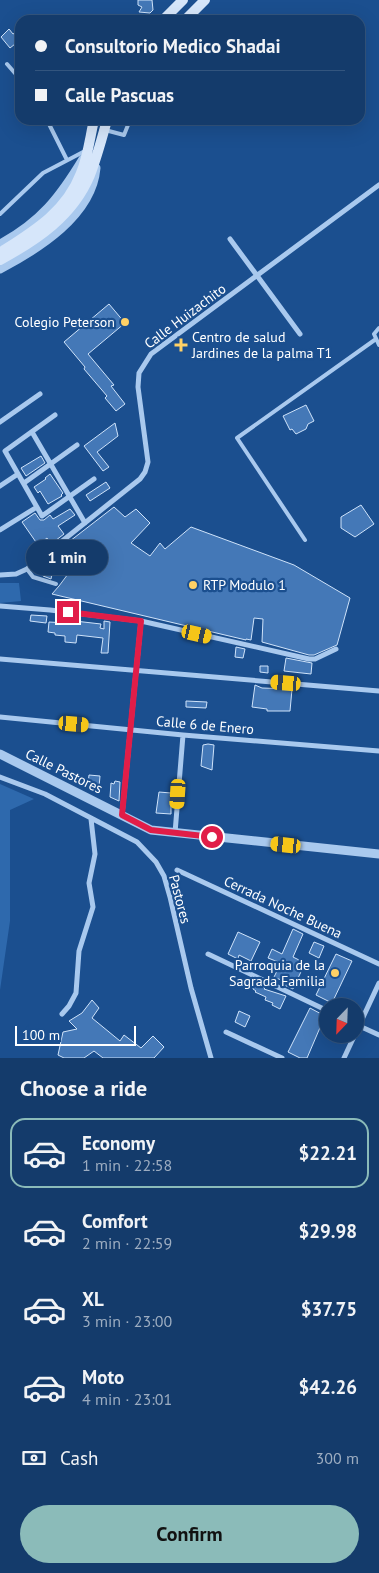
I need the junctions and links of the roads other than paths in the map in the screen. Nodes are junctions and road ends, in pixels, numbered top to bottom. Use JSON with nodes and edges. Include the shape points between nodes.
{"nodes":[{"id":1,"x":182,"y":0,"type":"edge"},
{"id":2,"x":205,"y":0,"type":"edge"},
{"id":3,"x":168,"y":15,"type":"edge"},
{"id":4,"x":190,"y":15,"type":"edge"},
{"id":5,"x":7,"y":64,"type":"dead end"},
{"id":6,"x":15,"y":73,"type":"edge"},
{"id":7,"x":50,"y":125,"type":"edge"},
{"id":8,"x":93,"y":125,"type":"edge"},
{"id":9,"x":106,"y":125,"type":"edge"},
{"id":10,"x":128,"y":125,"type":"edge"},
{"id":11,"x":90,"y":152,"type":"junction"},
{"id":12,"x":68,"y":160,"type":"junction"},
{"id":13,"x":86,"y":173,"type":"junction"},
{"id":14,"x":379,"y":185,"type":"edge"},
{"id":15,"x":0,"y":214,"type":"edge"},
{"id":16,"x":230,"y":239,"type":"dead end"},
{"id":17,"x":0,"y":244,"type":"edge"},
{"id":18,"x":0,"y":253,"type":"edge"},
{"id":19,"x":0,"y":260,"type":"edge"},
{"id":20,"x":0,"y":269,"type":"edge"},
{"id":21,"x":257,"y":276,"type":"junction"},
{"id":22,"x":379,"y":328,"type":"edge"},
{"id":23,"x":300,"y":334,"type":"dead end"},
{"id":24,"x":376,"y":339,"type":"junction"},
{"id":25,"x":379,"y":345,"type":"edge"},
{"id":26,"x":40,"y":394,"type":"dead end"},
{"id":27,"x":55,"y":415,"type":"dead end"},
{"id":28,"x":0,"y":422,"type":"edge"},
{"id":29,"x":32,"y":432,"type":"junction"},
{"id":30,"x":77,"y":445,"type":"dead end"},
{"id":31,"x":51,"y":463,"type":"junction"},
{"id":32,"x":18,"y":474,"type":"junction"},
{"id":33,"x":94,"y":479,"type":"dead end"},
{"id":34,"x":24,"y":483,"type":"junction"},
{"id":35,"x":0,"y":486,"type":"edge"},
{"id":36,"x":69,"y":497,"type":"junction"},
{"id":37,"x":37,"y":507,"type":"junction"},
{"id":38,"x":86,"y":523,"type":"junction"},
{"id":39,"x":0,"y":530,"type":"edge"},
{"id":40,"x":305,"y":540,"type":"dead end"},
{"id":41,"x":27,"y":569,"type":"junction"},
{"id":42,"x":0,"y":575,"type":"edge"},
{"id":43,"x":56,"y":584,"type":"dead end"},
{"id":44,"x":0,"y":606,"type":"edge"},
{"id":45,"x":141,"y":621,"type":"junction"},
{"id":46,"x":336,"y":649,"type":"dead end"},
{"id":47,"x":0,"y":659,"type":"edge"},
{"id":48,"x":136,"y":670,"type":"junction"},
{"id":49,"x":379,"y":691,"type":"edge"},
{"id":50,"x":0,"y":717,"type":"edge"},
{"id":51,"x":129,"y":730,"type":"junction"},
{"id":52,"x":183,"y":735,"type":"junction"},
{"id":53,"x":379,"y":751,"type":"edge"},
{"id":54,"x":0,"y":754,"type":"edge"},
{"id":55,"x":0,"y":777,"type":"edge"},
{"id":56,"x":122,"y":815,"type":"junction"},
{"id":57,"x":91,"y":818,"type":"junction"},
{"id":58,"x":175,"y":834,"type":"junction"},
{"id":59,"x":379,"y":854,"type":"edge"},
{"id":60,"x":177,"y":870,"type":"dead end"},
{"id":61,"x":208,"y":954,"type":"dead end"},
{"id":62,"x":379,"y":964,"type":"edge"},
{"id":63,"x":379,"y":983,"type":"edge"},
{"id":64,"x":319,"y":1007,"type":"edge"},
{"id":65,"x":364,"y":1012,"type":"edge"},
{"id":66,"x":62,"y":1014,"type":"dead end"},
{"id":67,"x":364,"y":1028,"type":"edge"},
{"id":68,"x":226,"y":1032,"type":"dead end"},
{"id":69,"x":379,"y":1035,"type":"edge"},
{"id":70,"x":350,"y":1043,"type":"edge"},
{"id":71,"x":211,"y":1058,"type":"edge"},
{"id":72,"x":282,"y":1058,"type":"edge"},
{"id":73,"x":344,"y":1058,"type":"edge"}],
"edges":[{"from":1,"to":3,"type":"main road"},
{"from":2,"to":4,"type":"main road"},
{"from":5,"to":6,"type":"lane"},
{"from":7,"to":12,"type":"lane"},
{"from":8,"to":11,"type":"main road"},
{"from":9,"to":10,"type":"lane","via":[[124,135]]},
{"from":9,"to":11,"type":"main road"},
{"from":11,"to":12,"type":"lane"},
{"from":11,"to":13,"type":"main road"},
{"from":11,"to":17,"type":"street","via":[[47,210]]},
{"from":11,"to":20,"type":"street","via":[[95,175],[90,191],[77,211],[36,248]]},
{"from":12,"to":15,"type":"lane","via":[[42,173]]},
{"from":13,"to":18,"type":"main road","via":[[50,218]]},
{"from":13,"to":19,"type":"main road","via":[[78,196],[57,222],[31,243]]},
{"from":14,"to":21,"type":"street","name":"Calle Huizachito"},
{"from":16,"to":21,"type":"street"},
{"from":21,"to":23,"type":"street"},
{"from":21,"to":38,"type":"street","name":"Calle Huizachito","via":[[151,354],[144,363],[138,387],[148,462],[145,472]]},
{"from":22,"to":24,"type":"lane","via":[[374,334]]},
{"from":24,"to":25,"type":"lane"},
{"from":24,"to":40,"type":"lane","via":[[237,438]]},
{"from":26,"to":28,"type":"street"},
{"from":27,"to":29,"type":"street"},
{"from":29,"to":31,"type":"street"},
{"from":29,"to":32,"type":"street","via":[[5,451]]},
{"from":30,"to":31,"type":"street"},
{"from":31,"to":34,"type":"street"},
{"from":31,"to":36,"type":"street"},
{"from":32,"to":34,"type":"street"},
{"from":32,"to":35,"type":"street"},
{"from":33,"to":36,"type":"street"},
{"from":34,"to":37,"type":"street"},
{"from":36,"to":37,"type":"street","via":[[42,516]]},
{"from":36,"to":38,"type":"street"},
{"from":37,"to":39,"type":"street"},
{"from":38,"to":41,"type":"street","name":"Calle Huizachito"},
{"from":41,"to":42,"type":"street","name":"Calle Huizachito"},
{"from":41,"to":43,"type":"lane","via":[[33,577]]},
{"from":44,"to":45,"type":"street"},
{"from":45,"to":46,"type":"street","via":[[309,659]]},
{"from":45,"to":48,"type":"street"},
{"from":47,"to":48,"type":"street"},
{"from":48,"to":49,"type":"street"},
{"from":48,"to":51,"type":"street"},
{"from":50,"to":51,"type":"street","name":"Calle 6 de Enero"},
{"from":51,"to":52,"type":"street","name":"Calle 6 de Enero"},
{"from":51,"to":56,"type":"street"},
{"from":52,"to":53,"type":"street","name":"Calle 6 de Enero"},
{"from":52,"to":58,"type":"street"},
{"from":54,"to":56,"type":"street","name":"Calle Pastores"},
{"from":55,"to":57,"type":"street","name":"Pastores","via":[[45,794]]},
{"from":56,"to":58,"type":"street","name":"Calle Pastores","via":[[151,830]]},
{"from":57,"to":66,"type":"street","via":[[95,854],[88,883],[93,907],[79,951],[76,993]]},
{"from":57,"to":71,"type":"street","name":"Pastores","via":[[137,842],[164,876]]},
{"from":58,"to":59,"type":"street","name":"Calle Pastores"},
{"from":60,"to":62,"type":"street","name":"Cerrada Noche Buena"},
{"from":61,"to":64,"type":"street"},
{"from":63,"to":65,"type":"street"},
{"from":67,"to":69,"type":"street"},
{"from":68,"to":72,"type":"street"},
{"from":70,"to":73,"type":"street"}]}
